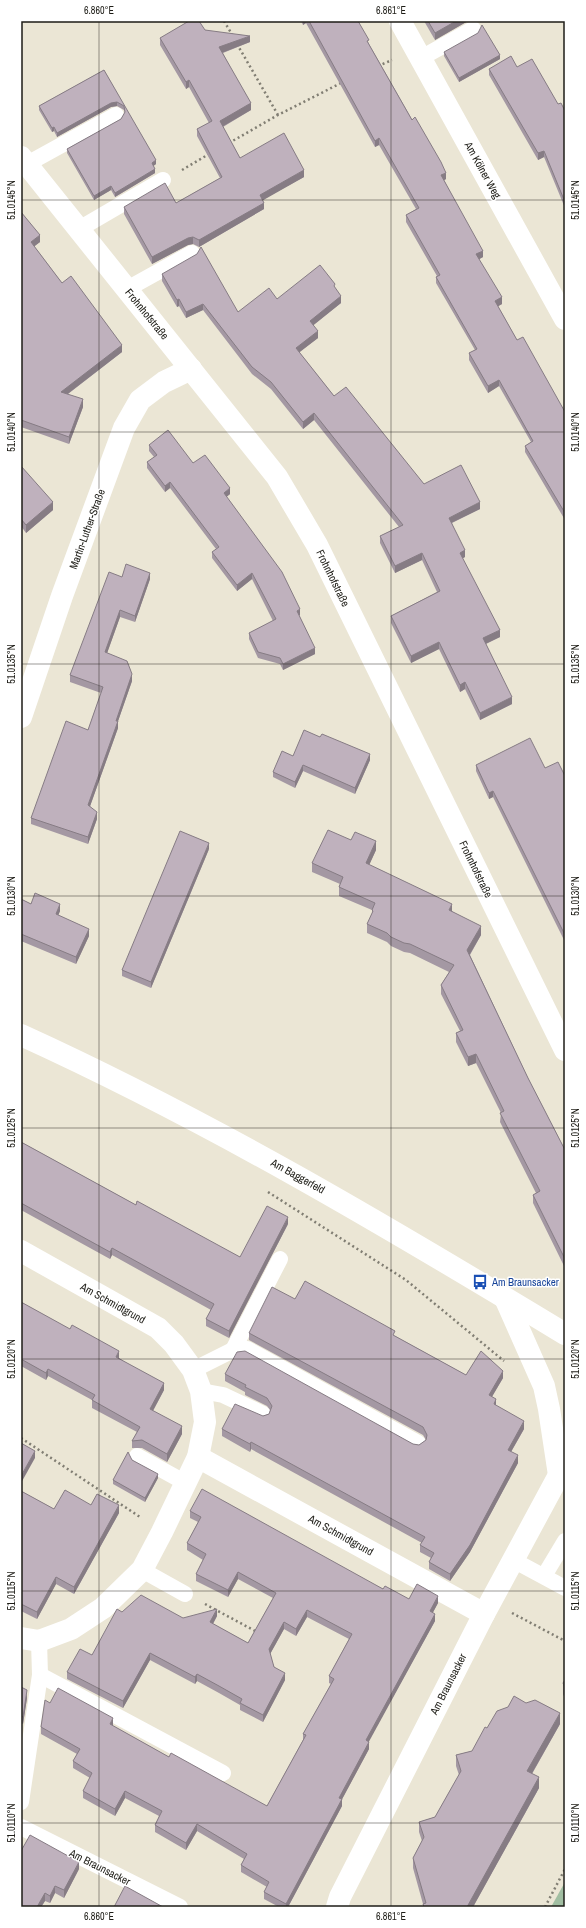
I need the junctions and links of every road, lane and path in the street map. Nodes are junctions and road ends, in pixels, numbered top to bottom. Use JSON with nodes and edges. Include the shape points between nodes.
{"nodes":[{"id":1,"x":224,"y":21,"type":"edge"},
{"id":2,"x":400,"y":21,"type":"edge"},
{"id":3,"x":473,"y":29,"type":"dead end"},
{"id":4,"x":418,"y":53,"type":"junction"},
{"id":5,"x":374,"y":68,"type":"edge"},
{"id":6,"x":346,"y":80,"type":"edge"},
{"id":7,"x":116,"y":115,"type":"dead end"},
{"id":8,"x":278,"y":115,"type":"junction"},
{"id":9,"x":223,"y":146,"type":"edge"},
{"id":10,"x":210,"y":154,"type":"edge"},
{"id":11,"x":24,"y":161,"type":"edge"},
{"id":12,"x":163,"y":180,"type":"joint"},
{"id":13,"x":79,"y":229,"type":"junction"},
{"id":14,"x":192,"y":253,"type":"dead end"},
{"id":15,"x":127,"y":289,"type":"junction"},
{"id":16,"x":565,"y":319,"type":"edge"},
{"id":17,"x":191,"y":369,"type":"junction"},
{"id":18,"x":21,"y":717,"type":"edge"},
{"id":19,"x":21,"y":1035,"type":"edge"},
{"id":20,"x":565,"y":1050,"type":"edge"},
{"id":21,"x":265,"y":1190,"type":"dead end"},
{"id":22,"x":21,"y":1251,"type":"edge"},
{"id":23,"x":280,"y":1259,"type":"dead end"},
{"id":24,"x":505,"y":1298,"type":"junction"},
{"id":25,"x":565,"y":1334,"type":"edge"},
{"id":26,"x":233,"y":1350,"type":"junction"},
{"id":27,"x":508,"y":1365,"type":"dead end"},
{"id":28,"x":193,"y":1370,"type":"junction"},
{"id":29,"x":201,"y":1391,"type":"junction"},
{"id":30,"x":263,"y":1414,"type":"edge"},
{"id":31,"x":21,"y":1438,"type":"edge"},
{"id":32,"x":418,"y":1443,"type":"edge"},
{"id":33,"x":137,"y":1456,"type":"dead end"},
{"id":34,"x":198,"y":1457,"type":"junction"},
{"id":35,"x":562,"y":1469,"type":"edge"},
{"id":36,"x":186,"y":1483,"type":"junction"},
{"id":37,"x":162,"y":1532,"type":"junction"},
{"id":38,"x":565,"y":1541,"type":"edge"},
{"id":39,"x":513,"y":1560,"type":"junction"},
{"id":40,"x":142,"y":1570,"type":"junction"},
{"id":41,"x":544,"y":1576,"type":"junction"},
{"id":42,"x":565,"y":1588,"type":"edge"},
{"id":43,"x":185,"y":1594,"type":"joint"},
{"id":44,"x":487,"y":1608,"type":"junction"},
{"id":45,"x":258,"y":1633,"type":"edge"},
{"id":46,"x":30,"y":1640,"type":"edge"},
{"id":47,"x":565,"y":1641,"type":"edge"},
{"id":48,"x":40,"y":1675,"type":"junction"},
{"id":49,"x":223,"y":1773,"type":"dead end"},
{"id":50,"x":21,"y":1802,"type":"edge"},
{"id":51,"x":21,"y":1827,"type":"edge"},
{"id":52,"x":565,"y":1868,"type":"edge"},
{"id":53,"x":180,"y":1907,"type":"edge"},
{"id":54,"x":337,"y":1907,"type":"edge"},
{"id":55,"x":545,"y":1907,"type":"edge"}],
"edges":[{"from":1,"to":8,"type":"path"},
{"from":2,"to":4,"type":"street","name":"Am Kölner Weg"},
{"from":3,"to":4,"type":"lane"},
{"from":4,"to":5,"type":"path"},
{"from":4,"to":16,"type":"street","name":"Am Kölner Weg"},
{"from":6,"to":8,"type":"path"},
{"from":7,"to":11,"type":"lane"},
{"from":8,"to":9,"type":"path"},
{"from":10,"to":12,"type":"path"},
{"from":11,"to":13,"type":"street","name":"Frohnhofstraße"},
{"from":12,"to":13,"type":"lane"},
{"from":13,"to":15,"type":"street","name":"Frohnhofstraße"},
{"from":14,"to":15,"type":"lane"},
{"from":15,"to":17,"type":"street","name":"Frohnhofstraße"},
{"from":17,"to":18,"type":"street","name":"Martin-Luther-Straße","via":[[164,382],[140,400],[124,428]]},
{"from":17,"to":20,"type":"street","name":"Frohnhofstraße","via":[[277,477],[317,545]]},
{"from":19,"to":24,"type":"street","name":"Am Baggerfeld","via":[[231,1140],[350,1206]]},
{"from":21,"to":27,"type":"path","via":[[406,1280]]},
{"from":22,"to":28,"type":"street","name":"Am Schmidtgrund","via":[[158,1328],[174,1344]]},
{"from":23,"to":26,"type":"lane"},
{"from":24,"to":25,"type":"street","name":"Am Baggerfeld"},
{"from":24,"to":35,"type":"street","via":[[544,1386]]},
{"from":26,"to":28,"type":"lane"},
{"from":26,"to":32,"type":"lane","via":[[247,1349]]},
{"from":28,"to":29,"type":"street","name":"Am Schmidtgrund"},
{"from":29,"to":30,"type":"lane","via":[[223,1395]]},
{"from":29,"to":34,"type":"street","name":"Am Schmidtgrund","via":[[205,1422]]},
{"from":31,"to":37,"type":"path"},
{"from":33,"to":36,"type":"lane"},
{"from":34,"to":36,"type":"street","name":"Am Schmidtgrund"},
{"from":34,"to":44,"type":"street","name":"Am Schmidtgrund"},
{"from":35,"to":39,"type":"street","name":"Am Braunsacker"},
{"from":36,"to":37,"type":"street","name":"Am Schmidtgrund"},
{"from":37,"to":40,"type":"street","name":"Am Schmidtgrund"},
{"from":38,"to":41,"type":"lane"},
{"from":39,"to":41,"type":"lane"},
{"from":39,"to":44,"type":"street","name":"Am Braunsacker"},
{"from":40,"to":43,"type":"lane"},
{"from":40,"to":46,"type":"street","name":"Am Schmidtgrund","via":[[103,1608],[71,1629]]},
{"from":41,"to":42,"type":"lane"},
{"from":43,"to":45,"type":"path"},
{"from":44,"to":47,"type":"path"},
{"from":44,"to":54,"type":"street","name":"Am Braunsacker"},
{"from":46,"to":48,"type":"lane","name":"Am Schmidtgrund"},
{"from":48,"to":49,"type":"lane"},
{"from":48,"to":50,"type":"lane","name":"Am Schmidtgrund"},
{"from":51,"to":53,"type":"lane","name":"Am Braunsacker"},
{"from":52,"to":55,"type":"path"}]}
